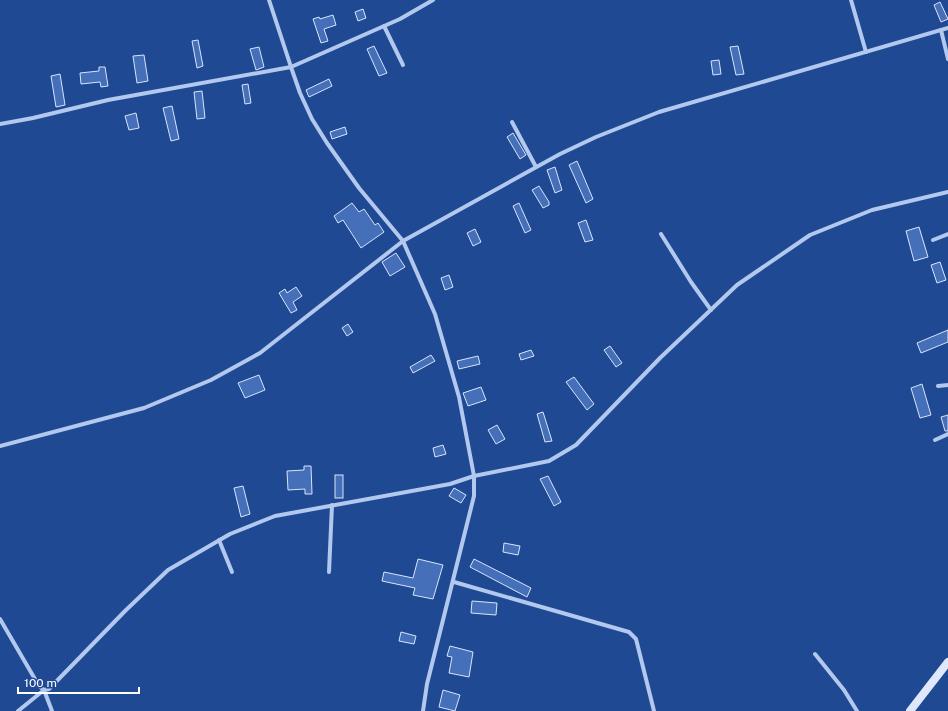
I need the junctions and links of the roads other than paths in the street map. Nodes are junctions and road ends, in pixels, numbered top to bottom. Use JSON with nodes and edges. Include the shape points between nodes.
{"nodes":[{"id":1,"x":269,"y":0,"type":"edge"},
{"id":2,"x":433,"y":0,"type":"edge"},
{"id":3,"x":851,"y":0,"type":"edge"},
{"id":4,"x":384,"y":26,"type":"junction"},
{"id":5,"x":948,"y":28,"type":"edge"},
{"id":6,"x":941,"y":30,"type":"junction"},
{"id":7,"x":866,"y":52,"type":"junction"},
{"id":8,"x":948,"y":59,"type":"edge"},
{"id":9,"x":403,"y":65,"type":"dead end"},
{"id":10,"x":291,"y":67,"type":"junction"},
{"id":11,"x":512,"y":122,"type":"dead end"},
{"id":12,"x":0,"y":124,"type":"edge"},
{"id":13,"x":536,"y":167,"type":"junction"},
{"id":14,"x":948,"y":192,"type":"edge"},
{"id":15,"x":661,"y":234,"type":"dead end"},
{"id":16,"x":948,"y":234,"type":"edge"},
{"id":17,"x":933,"y":240,"type":"dead end"},
{"id":18,"x":403,"y":241,"type":"junction"},
{"id":19,"x":711,"y":310,"type":"junction"},
{"id":20,"x":948,"y":385,"type":"edge"},
{"id":21,"x":938,"y":386,"type":"dead end"},
{"id":22,"x":948,"y":434,"type":"edge"},
{"id":23,"x":935,"y":440,"type":"dead end"},
{"id":24,"x":0,"y":446,"type":"edge"},
{"id":25,"x":474,"y":476,"type":"junction"},
{"id":26,"x":332,"y":505,"type":"junction"},
{"id":27,"x":219,"y":540,"type":"junction"},
{"id":28,"x":232,"y":572,"type":"dead end"},
{"id":29,"x":329,"y":572,"type":"dead end"},
{"id":30,"x":454,"y":582,"type":"junction"},
{"id":31,"x":0,"y":619,"type":"edge"},
{"id":32,"x":815,"y":654,"type":"dead end"},
{"id":33,"x":948,"y":662,"type":"edge"},
{"id":34,"x":44,"y":690,"type":"junction"},
{"id":35,"x":18,"y":711,"type":"edge"},
{"id":36,"x":52,"y":711,"type":"edge"},
{"id":37,"x":423,"y":711,"type":"edge"},
{"id":38,"x":654,"y":711,"type":"edge"},
{"id":39,"x":857,"y":711,"type":"edge"},
{"id":40,"x":910,"y":711,"type":"edge"}],
"edges":[{"from":1,"to":10,"type":"street"},
{"from":2,"to":4,"type":"street"},
{"from":3,"to":7,"type":"street"},
{"from":4,"to":9,"type":"street"},
{"from":4,"to":10,"type":"street"},
{"from":5,"to":6,"type":"street"},
{"from":6,"to":7,"type":"street"},
{"from":6,"to":8,"type":"street"},
{"from":7,"to":13,"type":"street","via":[[659,112],[596,137]]},
{"from":10,"to":12,"type":"street","via":[[108,100]]},
{"from":10,"to":18,"type":"street","via":[[312,119],[327,143],[359,188]]},
{"from":11,"to":13,"type":"street"},
{"from":13,"to":18,"type":"street"},
{"from":14,"to":19,"type":"street","via":[[872,210],[810,235],[737,285]]},
{"from":15,"to":19,"type":"street"},
{"from":16,"to":17,"type":"street"},
{"from":18,"to":24,"type":"street","via":[[260,353],[211,380],[144,408]]},
{"from":18,"to":25,"type":"street","via":[[435,314],[459,397]]},
{"from":19,"to":25,"type":"street","via":[[576,444],[549,460]]},
{"from":20,"to":21,"type":"street"},
{"from":22,"to":23,"type":"street"},
{"from":25,"to":26,"type":"street","via":[[450,484]]},
{"from":25,"to":30,"type":"street","via":[[474,496]]},
{"from":26,"to":27,"type":"street","via":[[275,516]]},
{"from":26,"to":29,"type":"street"},
{"from":27,"to":28,"type":"street"},
{"from":27,"to":34,"type":"street","via":[[168,570],[49,689]]},
{"from":30,"to":37,"type":"street","via":[[427,684]]},
{"from":30,"to":38,"type":"street","via":[[629,632],[636,639]]},
{"from":31,"to":34,"type":"street","via":[[39,686]]},
{"from":32,"to":39,"type":"street"},
{"from":33,"to":40,"type":"main road"},
{"from":34,"to":35,"type":"street"},
{"from":34,"to":36,"type":"street"}]}
